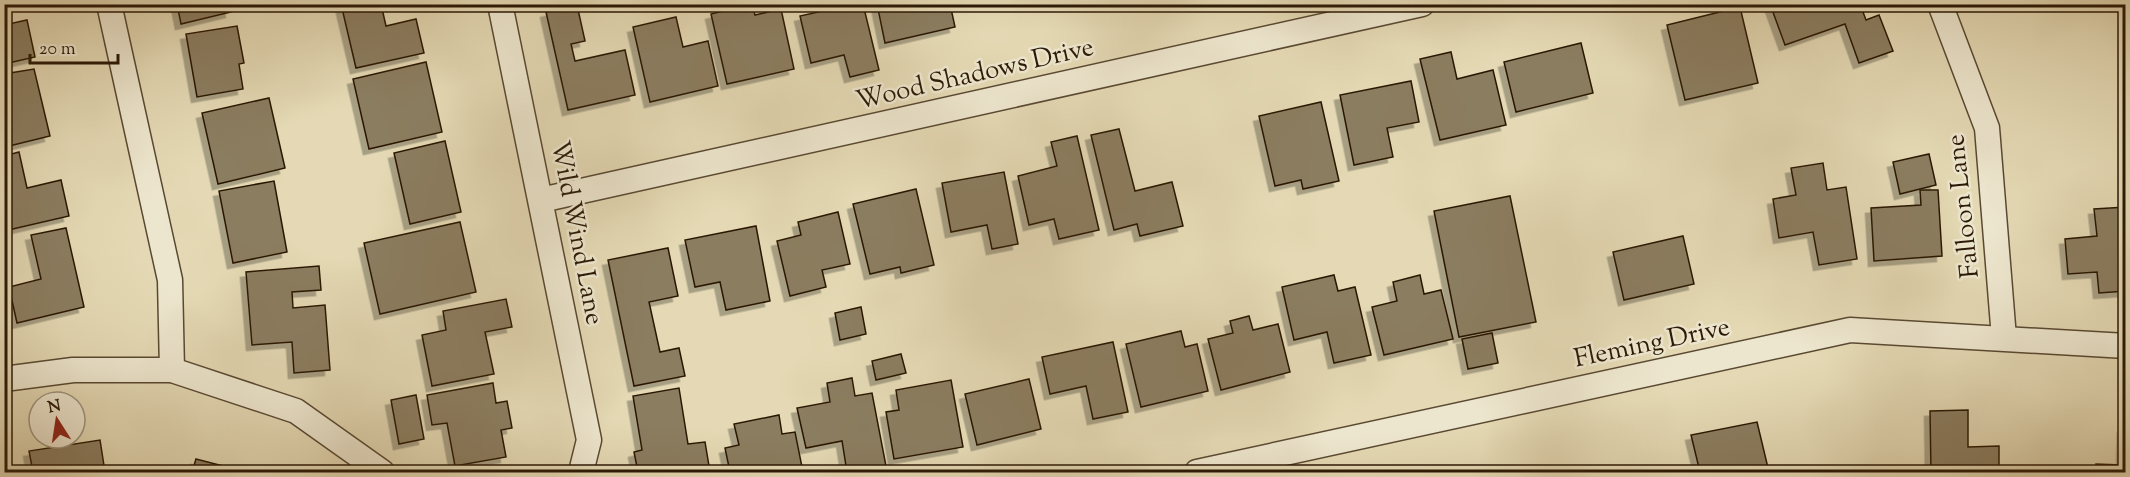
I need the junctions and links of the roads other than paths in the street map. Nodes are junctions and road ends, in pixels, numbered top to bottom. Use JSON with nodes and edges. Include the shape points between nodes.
{"nodes":[{"id":1,"x":109,"y":4,"type":"edge"},
{"id":2,"x":500,"y":4,"type":"edge"},
{"id":3,"x":1422,"y":4,"type":"edge"},
{"id":4,"x":1940,"y":4,"type":"edge"},
{"id":5,"x":541,"y":200,"type":"junction"},
{"id":6,"x":2004,"y":338,"type":"junction"},
{"id":7,"x":2126,"y":346,"type":"edge"},
{"id":8,"x":172,"y":370,"type":"junction"},
{"id":9,"x":4,"y":379,"type":"edge"},
{"id":10,"x":382,"y":472,"type":"edge"},
{"id":11,"x":581,"y":472,"type":"edge"},
{"id":12,"x":1197,"y":472,"type":"edge"}],
"edges":[{"from":1,"to":8,"type":"street","via":[[170,280]]},
{"from":2,"to":5,"type":"street","name":"Wild Wind Lane"},
{"from":3,"to":5,"type":"street","name":"Wood Shadows Drive"},
{"from":4,"to":6,"type":"street","name":"Falloon Lane","via":[[1987,128]]},
{"from":5,"to":11,"type":"street","name":"Wild Wind Lane","via":[[589,441]]},
{"from":6,"to":7,"type":"street","name":"Fleming Drive"},
{"from":6,"to":12,"type":"street","name":"Fleming Drive","via":[[1850,330]]},
{"from":8,"to":9,"type":"street","via":[[73,370]]},
{"from":8,"to":10,"type":"street","via":[[296,411]]}]}
